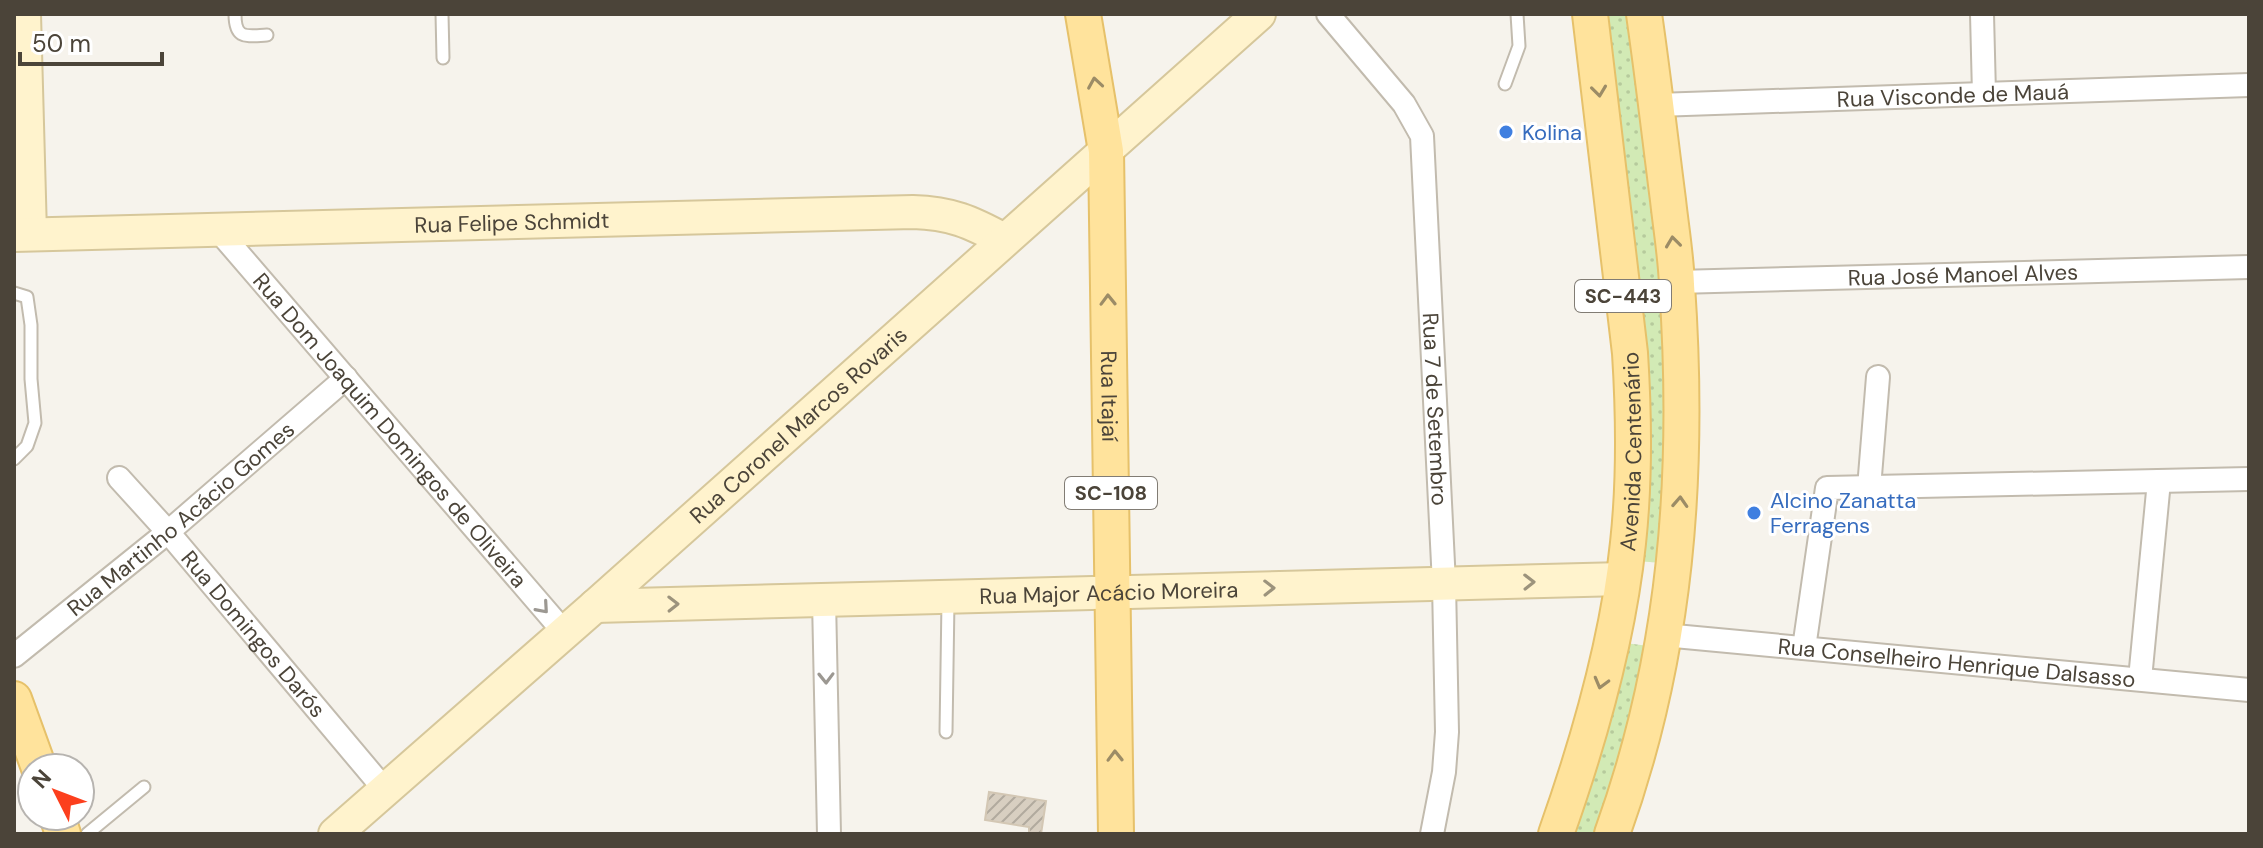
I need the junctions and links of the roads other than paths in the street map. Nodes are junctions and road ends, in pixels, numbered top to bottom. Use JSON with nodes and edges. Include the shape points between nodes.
{"nodes":[{"id":1,"x":235,"y":14,"type":"edge"},
{"id":2,"x":442,"y":14,"type":"edge"},
{"id":3,"x":1083,"y":14,"type":"edge"},
{"id":4,"x":1259,"y":14,"type":"edge"},
{"id":5,"x":1328,"y":14,"type":"edge"},
{"id":6,"x":1517,"y":14,"type":"edge"},
{"id":7,"x":1590,"y":14,"type":"edge"},
{"id":8,"x":1644,"y":14,"type":"edge"},
{"id":9,"x":1982,"y":14,"type":"edge"},
{"id":10,"x":21,"y":31,"type":"edge"},
{"id":11,"x":267,"y":35,"type":"dead end"},
{"id":12,"x":443,"y":58,"type":"dead end"},
{"id":13,"x":1505,"y":84,"type":"dead end"},
{"id":14,"x":2249,"y":85,"type":"edge"},
{"id":15,"x":1984,"y":94,"type":"junction"},
{"id":16,"x":1657,"y":105,"type":"junction"},
{"id":17,"x":1106,"y":151,"type":"junction"},
{"id":18,"x":218,"y":230,"type":"junction"},
{"id":19,"x":22,"y":234,"type":"edge"},
{"id":20,"x":1004,"y":240,"type":"junction"},
{"id":21,"x":2249,"y":267,"type":"edge"},
{"id":22,"x":1677,"y":282,"type":"junction"},
{"id":23,"x":14,"y":293,"type":"edge"},
{"id":24,"x":1878,"y":377,"type":"dead end"},
{"id":25,"x":346,"y":378,"type":"junction"},
{"id":26,"x":14,"y":459,"type":"edge"},
{"id":27,"x":119,"y":478,"type":"dead end"},
{"id":28,"x":2249,"y":479,"type":"edge"},
{"id":29,"x":2159,"y":481,"type":"junction"},
{"id":30,"x":1869,"y":488,"type":"junction"},
{"id":31,"x":168,"y":532,"type":"junction"},
{"id":32,"x":1674,"y":565,"type":"junction"},
{"id":33,"x":1623,"y":579,"type":"junction"},
{"id":34,"x":1444,"y":584,"type":"junction"},
{"id":35,"x":1113,"y":592,"type":"junction"},
{"id":36,"x":949,"y":597,"type":"junction"},
{"id":37,"x":824,"y":600,"type":"junction"},
{"id":38,"x":595,"y":606,"type":"junction"},
{"id":39,"x":1615,"y":630,"type":"junction"},
{"id":40,"x":564,"y":632,"type":"junction"},
{"id":41,"x":1664,"y":635,"type":"junction"},
{"id":42,"x":1804,"y":648,"type":"junction"},
{"id":43,"x":14,"y":656,"type":"edge"},
{"id":44,"x":2140,"y":679,"type":"junction"},
{"id":45,"x":2249,"y":690,"type":"edge"},
{"id":46,"x":14,"y":699,"type":"edge"},
{"id":47,"x":946,"y":732,"type":"dead end"},
{"id":48,"x":33,"y":752,"type":"edge"},
{"id":49,"x":144,"y":787,"type":"dead end"},
{"id":50,"x":385,"y":790,"type":"junction"},
{"id":51,"x":87,"y":834,"type":"edge"},
{"id":52,"x":335,"y":834,"type":"edge"},
{"id":53,"x":829,"y":834,"type":"edge"},
{"id":54,"x":1116,"y":834,"type":"edge"},
{"id":55,"x":1432,"y":834,"type":"edge"},
{"id":56,"x":1556,"y":834,"type":"edge"},
{"id":57,"x":1612,"y":834,"type":"edge"}],
"edges":[{"from":1,"to":11,"type":"lane","via":[[235,26],[244,36]]},
{"from":2,"to":12,"type":"lane"},
{"from":17,"to":3,"type":"main road","number":"SC-108","one_way":true},
{"from":4,"to":17,"type":"street","name":"Rua Coronel Marcos Rovaris"},
{"from":5,"to":34,"type":"street","name":"Rua 7 de Setembro","via":[[1404,104],[1422,136]]},
{"from":6,"to":13,"type":"lane","via":[[1519,46]]},
{"from":7,"to":33,"type":"main road","name":"Avenida Centenário","number":"SC-443","one_way":true,"via":[[1634,408]]},
{"from":8,"to":16,"type":"main road"},
{"from":9,"to":15,"type":"street"},
{"from":10,"to":19,"type":"street"},
{"from":14,"to":15,"type":"street","name":"Rua Visconde de Mauá"},
{"from":15,"to":16,"type":"street","name":"Rua Visconde de Mauá"},
{"from":22,"to":16,"type":"main road","one_way":true},
{"from":17,"to":20,"type":"street","name":"Rua Coronel Marcos Rovaris"},
{"from":35,"to":17,"type":"main road","name":"Rua Itajaí","number":"SC-108","one_way":true},
{"from":18,"to":19,"type":"street","name":"Rua Felipe Schmidt"},
{"from":18,"to":20,"type":"street","name":"Rua Felipe Schmidt","via":[[924,212],[951,215]]},
{"from":18,"to":25,"type":"street","name":"Rua Dom Joaquim Domingos de Oliveira"},
{"from":20,"to":38,"type":"street","name":"Rua Coronel Marcos Rovaris"},
{"from":21,"to":22,"type":"street","name":"Rua José Manoel Alves"},
{"from":32,"to":22,"type":"main road","one_way":true,"via":[[1682,455]]},
{"from":23,"to":26,"type":"lane","via":[[27,297],[35,423],[27,446]]},
{"from":24,"to":30,"type":"street"},
{"from":25,"to":31,"type":"street","name":"Rua Martinho Acácio Gomes"},
{"from":25,"to":40,"type":"street","name":"Rua Dom Joaquim Domingos de Oliveira","one_way":true},
{"from":27,"to":31,"type":"street","name":"Rua Domingos Darós"},
{"from":28,"to":29,"type":"street"},
{"from":29,"to":30,"type":"street"},
{"from":29,"to":44,"type":"street"},
{"from":30,"to":42,"type":"street","via":[[1827,488]]},
{"from":31,"to":43,"type":"street","name":"Rua Martinho Acácio Gomes"},
{"from":31,"to":50,"type":"street","name":"Rua Domingos Darós"},
{"from":32,"to":33,"type":"main road","via":[[1648,580]]},
{"from":32,"to":41,"type":"main road"},
{"from":34,"to":33,"type":"street","name":"Rua Major Acácio Moreira","one_way":true},
{"from":33,"to":39,"type":"main road","name":"Avenida Centenário","number":"SC-443"},
{"from":35,"to":34,"type":"street","name":"Rua Major Acácio Moreira","one_way":true},
{"from":34,"to":55,"type":"street","name":"Rua 7 de Setembro","via":[[1447,732]]},
{"from":35,"to":36,"type":"street","name":"Rua Major Acácio Moreira"},
{"from":54,"to":35,"type":"main road","name":"Rua Itajaí","number":"SC-108","one_way":true},
{"from":36,"to":37,"type":"street","name":"Rua Major Acácio Moreira"},
{"from":36,"to":47,"type":"lane"},
{"from":38,"to":37,"type":"street","name":"Rua Major Acácio Moreira","one_way":true},
{"from":37,"to":53,"type":"street","one_way":true},
{"from":38,"to":40,"type":"street","name":"Rua Coronel Marcos Rovaris"},
{"from":39,"to":41,"type":"main road"},
{"from":39,"to":56,"type":"main road","name":"Avenida Centenário","number":"SC-443","one_way":true},
{"from":40,"to":50,"type":"street","name":"Rua Coronel Marcos Rovaris"},
{"from":41,"to":42,"type":"street","name":"Rua Conselheiro Henrique Dalsasso"},
{"from":41,"to":57,"type":"main road","via":[[1651,704]]},
{"from":42,"to":44,"type":"street","name":"Rua Conselheiro Henrique Dalsasso"},
{"from":44,"to":45,"type":"street","name":"Rua Conselheiro Henrique Dalsasso"},
{"from":46,"to":48,"type":"main road"},
{"from":49,"to":51,"type":"lane"},
{"from":50,"to":52,"type":"street","name":"Rua Coronel Marcos Rovaris"}]}
